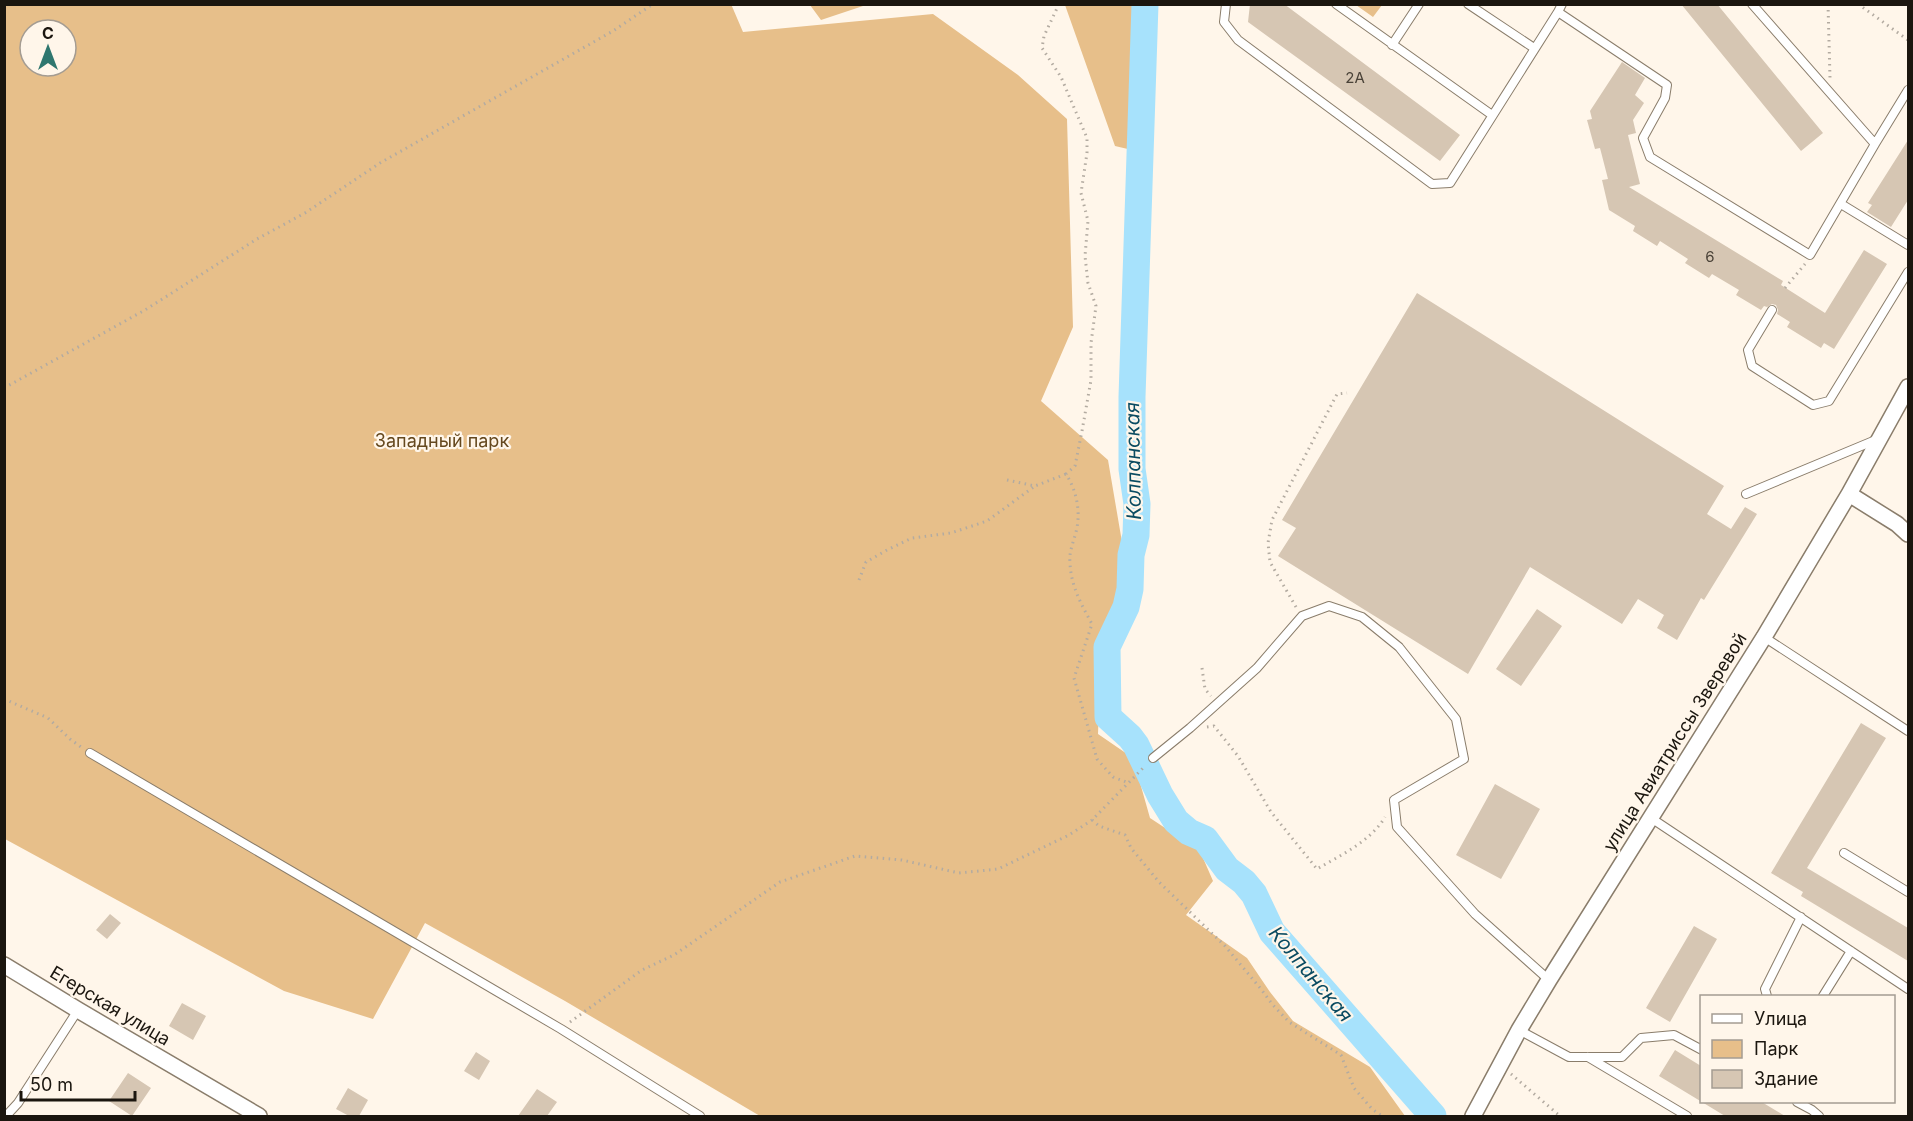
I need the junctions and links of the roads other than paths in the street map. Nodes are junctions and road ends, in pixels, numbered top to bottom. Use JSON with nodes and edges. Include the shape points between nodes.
{"nodes":[{"id":1,"x":1226,"y":4,"type":"edge"},
{"id":2,"x":1336,"y":4,"type":"edge"},
{"id":3,"x":1419,"y":4,"type":"edge"},
{"id":4,"x":1468,"y":4,"type":"edge"},
{"id":5,"x":1752,"y":4,"type":"edge"},
{"id":6,"x":1560,"y":8,"type":"edge"},
{"id":7,"x":1392,"y":45,"type":"junction"},
{"id":8,"x":1534,"y":48,"type":"junction"},
{"id":9,"x":1908,"y":90,"type":"edge"},
{"id":10,"x":1492,"y":115,"type":"junction"},
{"id":11,"x":1875,"y":144,"type":"junction"},
{"id":12,"x":1841,"y":204,"type":"junction"},
{"id":13,"x":1908,"y":245,"type":"edge"},
{"id":14,"x":1908,"y":272,"type":"edge"},
{"id":15,"x":1772,"y":310,"type":"dead end"},
{"id":16,"x":1908,"y":387,"type":"edge"},
{"id":17,"x":1879,"y":438,"type":"junction"},
{"id":18,"x":1746,"y":494,"type":"dead end"},
{"id":19,"x":1849,"y":494,"type":"junction"},
{"id":20,"x":1908,"y":534,"type":"edge"},
{"id":21,"x":1764,"y":637,"type":"junction"},
{"id":22,"x":1908,"y":731,"type":"edge"},
{"id":23,"x":90,"y":753,"type":"road end"},
{"id":24,"x":1153,"y":758,"type":"road end"},
{"id":25,"x":1651,"y":818,"type":"junction"},
{"id":26,"x":1844,"y":853,"type":"dead end"},
{"id":27,"x":1908,"y":892,"type":"edge"},
{"id":28,"x":1801,"y":917,"type":"junction"},
{"id":29,"x":1851,"y":951,"type":"junction"},
{"id":30,"x":4,"y":965,"type":"edge"},
{"id":31,"x":1549,"y":980,"type":"junction"},
{"id":32,"x":1908,"y":989,"type":"edge"},
{"id":33,"x":1767,"y":995,"type":"edge"},
{"id":34,"x":1824,"y":995,"type":"edge"},
{"id":35,"x":78,"y":1010,"type":"junction"},
{"id":36,"x":1519,"y":1030,"type":"junction"},
{"id":37,"x":1700,"y":1049,"type":"edge"},
{"id":38,"x":1588,"y":1058,"type":"junction"},
{"id":39,"x":1800,"y":1103,"type":"edge"},
{"id":40,"x":6,"y":1116,"type":"edge"},
{"id":41,"x":259,"y":1116,"type":"edge"},
{"id":42,"x":700,"y":1116,"type":"edge"},
{"id":43,"x":1473,"y":1116,"type":"edge"},
{"id":44,"x":1687,"y":1116,"type":"edge"},
{"id":45,"x":1819,"y":1116,"type":"edge"}],
"edges":[{"from":1,"to":10,"type":"lane","via":[[1224,22],[1238,40],[1432,184],[1450,183]]},
{"from":2,"to":7,"type":"lane"},
{"from":3,"to":7,"type":"lane"},
{"from":4,"to":8,"type":"lane"},
{"from":5,"to":11,"type":"lane"},
{"from":6,"to":8,"type":"lane"},
{"from":6,"to":12,"type":"lane","via":[[1667,85],[1665,98],[1643,138],[1650,157],[1810,255]]},
{"from":7,"to":10,"type":"lane"},
{"from":8,"to":10,"type":"lane"},
{"from":9,"to":11,"type":"lane"},
{"from":11,"to":12,"type":"lane"},
{"from":12,"to":13,"type":"lane"},
{"from":14,"to":15,"type":"lane","via":[[1829,401],[1813,405],[1752,366],[1748,350]]},
{"from":16,"to":17,"type":"street","name":"улица Авиатриссы Зверевой"},
{"from":17,"to":18,"type":"lane"},
{"from":17,"to":19,"type":"street","name":"улица Авиатриссы Зверевой"},
{"from":19,"to":20,"type":"street"},
{"from":19,"to":21,"type":"street","name":"улица Авиатриссы Зверевой"},
{"from":21,"to":22,"type":"lane"},
{"from":21,"to":25,"type":"street","name":"улица Авиатриссы Зверевой"},
{"from":23,"to":42,"type":"lane","via":[[561,1029]]},
{"from":24,"to":31,"type":"lane","via":[[1257,668],[1302,615],[1329,606],[1362,617],[1400,647],[1456,719],[1464,759],[1394,800],[1397,827],[1475,914]]},
{"from":25,"to":28,"type":"lane"},
{"from":25,"to":31,"type":"street","name":"улица Авиатриссы Зверевой"},
{"from":26,"to":27,"type":"lane"},
{"from":28,"to":29,"type":"lane"},
{"from":28,"to":33,"type":"lane","via":[[1765,989]]},
{"from":29,"to":32,"type":"lane"},
{"from":29,"to":34,"type":"lane"},
{"from":30,"to":35,"type":"street","name":"Егерская улица"},
{"from":31,"to":36,"type":"street","name":"улица Авиатриссы Зверевой"},
{"from":35,"to":40,"type":"lane"},
{"from":35,"to":41,"type":"street","name":"Егерская улица"},
{"from":36,"to":38,"type":"lane","via":[[1569,1058]]},
{"from":36,"to":43,"type":"street","name":"улица Авиатриссы Зверевой"},
{"from":37,"to":38,"type":"lane","via":[[1674,1035],[1641,1038],[1622,1057]]},
{"from":38,"to":44,"type":"lane"},
{"from":39,"to":45,"type":"lane"}]}
